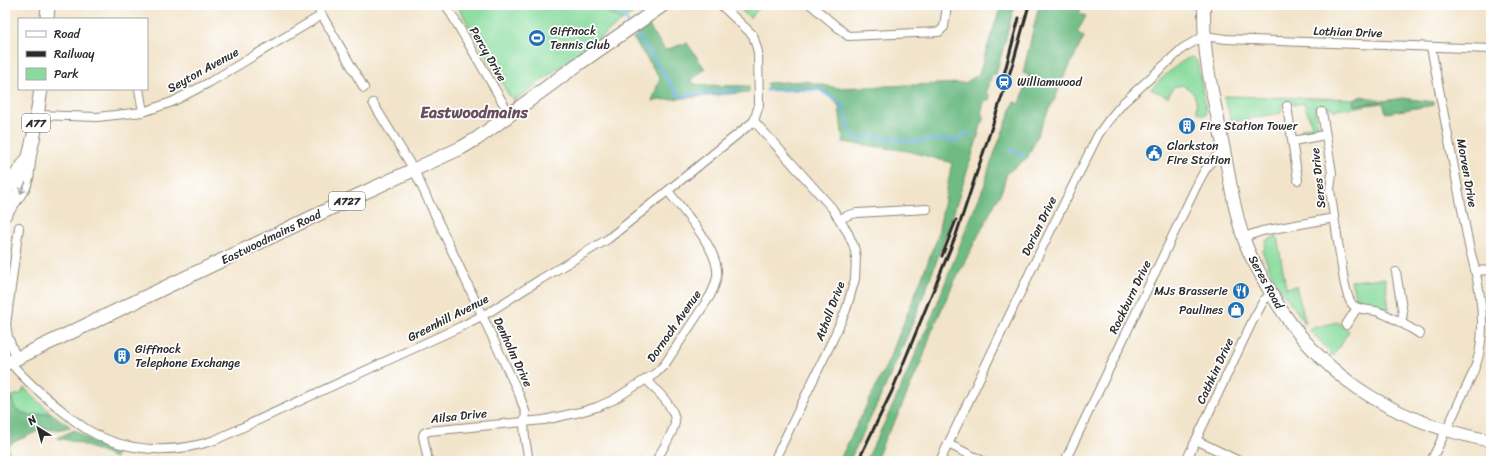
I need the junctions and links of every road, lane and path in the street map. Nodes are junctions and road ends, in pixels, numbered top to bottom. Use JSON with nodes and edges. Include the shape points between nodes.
{"nodes":[{"id":1,"x":48,"y":5,"type":"edge"},
{"id":2,"x":316,"y":5,"type":"edge"},
{"id":3,"x":446,"y":5,"type":"edge"},
{"id":4,"x":663,"y":5,"type":"edge"},
{"id":5,"x":721,"y":5,"type":"edge"},
{"id":6,"x":812,"y":5,"type":"edge"},
{"id":7,"x":947,"y":5,"type":"edge"},
{"id":8,"x":1204,"y":5,"type":"edge"},
{"id":9,"x":322,"y":15,"type":"junction"},
{"id":10,"x":47,"y":18,"type":"edge"},
{"id":11,"x":1204,"y":36,"type":"junction"},
{"id":12,"x":1431,"y":47,"type":"junction"},
{"id":13,"x":1491,"y":49,"type":"edge"},
{"id":14,"x":364,"y":88,"type":"dead end"},
{"id":15,"x":41,"y":90,"type":"edge"},
{"id":16,"x":139,"y":90,"type":"edge"},
{"id":17,"x":373,"y":103,"type":"dead end"},
{"id":18,"x":1287,"y":106,"type":"dead end"},
{"id":19,"x":143,"y":112,"type":"junction"},
{"id":20,"x":1322,"y":112,"type":"dead end"},
{"id":21,"x":38,"y":115,"type":"junction"},
{"id":22,"x":510,"y":115,"type":"junction"},
{"id":23,"x":754,"y":121,"type":"junction"},
{"id":24,"x":1326,"y":135,"type":"junction"},
{"id":25,"x":1293,"y":141,"type":"junction"},
{"id":26,"x":1224,"y":150,"type":"junction"},
{"id":27,"x":29,"y":157,"type":"junction"},
{"id":28,"x":414,"y":170,"type":"junction"},
{"id":29,"x":1298,"y":180,"type":"dead end"},
{"id":30,"x":5,"y":191,"type":"edge"},
{"id":31,"x":668,"y":191,"type":"junction"},
{"id":32,"x":927,"y":209,"type":"dead end"},
{"id":33,"x":5,"y":214,"type":"edge"},
{"id":34,"x":1334,"y":218,"type":"junction"},
{"id":35,"x":840,"y":219,"type":"junction"},
{"id":36,"x":19,"y":227,"type":"dead end"},
{"id":37,"x":1244,"y":237,"type":"junction"},
{"id":38,"x":1491,"y":270,"type":"edge"},
{"id":39,"x":1475,"y":271,"type":"junction"},
{"id":40,"x":1396,"y":272,"type":"dead end"},
{"id":41,"x":1271,"y":294,"type":"junction"},
{"id":42,"x":1357,"y":308,"type":"junction"},
{"id":43,"x":483,"y":316,"type":"junction"},
{"id":44,"x":1482,"y":321,"type":"junction"},
{"id":45,"x":1491,"y":321,"type":"edge"},
{"id":46,"x":1401,"y":322,"type":"junction"},
{"id":47,"x":6,"y":325,"type":"edge"},
{"id":48,"x":1346,"y":325,"type":"dead end"},
{"id":49,"x":1420,"y":334,"type":"dead end"},
{"id":50,"x":9,"y":363,"type":"edge"},
{"id":51,"x":646,"y":379,"type":"junction"},
{"id":52,"x":524,"y":422,"type":"junction"},
{"id":53,"x":1446,"y":431,"type":"junction"},
{"id":54,"x":1196,"y":440,"type":"junction"},
{"id":55,"x":1491,"y":441,"type":"edge"},
{"id":56,"x":948,"y":444,"type":"junction"},
{"id":57,"x":428,"y":461,"type":"edge"},
{"id":58,"x":529,"y":461,"type":"edge"},
{"id":59,"x":656,"y":461,"type":"edge"},
{"id":60,"x":774,"y":461,"type":"edge"},
{"id":61,"x":940,"y":461,"type":"edge"},
{"id":62,"x":983,"y":461,"type":"edge"},
{"id":63,"x":1065,"y":461,"type":"edge"},
{"id":64,"x":1186,"y":461,"type":"edge"},
{"id":65,"x":1239,"y":461,"type":"edge"},
{"id":66,"x":1431,"y":461,"type":"edge"}],
"edges":[{"from":1,"to":10,"type":"main road"},
{"from":2,"to":9,"type":"street"},
{"from":3,"to":22,"type":"street","name":"Percy Drive"},
{"from":4,"to":22,"type":"main road","name":"Eastwoodmains Road","number":"A727"},
{"from":5,"to":23,"type":"street","via":[[753,35],[758,52],[759,105]]},
{"from":6,"to":7,"type":"street","via":[[848,36],[939,32],[944,27]]},
{"from":8,"to":11,"type":"street","name":"Seres Road"},
{"from":9,"to":14,"type":"street"},
{"from":9,"to":19,"type":"street","name":"Seyton Avenue","via":[[210,82],[172,102]]},
{"from":11,"to":12,"type":"street","name":"Lothian Drive"},
{"from":11,"to":26,"type":"street","name":"Seres Road"},
{"from":11,"to":56,"type":"street","name":"Dorian Drive","via":[[1183,48],[1138,88],[1098,135]]},
{"from":12,"to":13,"type":"street","name":"Lothian Drive"},
{"from":12,"to":39,"type":"street","name":"Morven Drive"},
{"from":15,"to":21,"type":"main road","number":"A77"},
{"from":16,"to":19,"type":"street"},
{"from":17,"to":28,"type":"street","name":"Denholm Drive"},
{"from":18,"to":25,"type":"street"},
{"from":19,"to":21,"type":"street","name":"Seyton Avenue","via":[[97,118]]},
{"from":20,"to":24,"type":"street","name":"Seres Drive"},
{"from":21,"to":27,"type":"main road","number":"A77"},
{"from":22,"to":28,"type":"main road","name":"Eastwoodmains Road","number":"A727","via":[[461,148]]},
{"from":23,"to":31,"type":"street","name":"Greenhill Avenue"},
{"from":23,"to":35,"type":"street","name":"Atholl Drive"},
{"from":24,"to":25,"type":"street"},
{"from":24,"to":34,"type":"street","name":"Seres Drive","via":[[1332,173],[1330,190]]},
{"from":25,"to":29,"type":"street"},
{"from":26,"to":37,"type":"street","name":"Seres Road"},
{"from":26,"to":63,"type":"street","name":"Rockburn Drive","via":[[1208,164],[1196,187]]},
{"from":27,"to":30,"type":"main road","number":"A77"},
{"from":27,"to":33,"type":"main road","number":"A77","one_way":true,"via":[[24,186]]},
{"from":28,"to":43,"type":"street","name":"Denholm Drive"},
{"from":28,"to":50,"type":"main road","name":"Eastwoodmains Road","number":"A727"},
{"from":31,"to":43,"type":"street","name":"Greenhill Avenue","via":[[608,239]]},
{"from":31,"to":51,"type":"street","name":"Dornoch Avenue","via":[[710,248],[717,274],[716,284],[666,364]]},
{"from":32,"to":35,"type":"street","via":[[857,213]]},
{"from":34,"to":37,"type":"street","name":"Seres Drive","via":[[1262,231]]},
{"from":34,"to":42,"type":"street","name":"Seres Drive","via":[[1344,281],[1350,300]]},
{"from":35,"to":60,"type":"street","name":"Atholl Drive","via":[[854,247],[856,268],[852,291],[833,339]]},
{"from":36,"to":47,"type":"street"},
{"from":37,"to":41,"type":"street","name":"Seres Road","via":[[1246,246]]},
{"from":38,"to":39,"type":"street"},
{"from":39,"to":44,"type":"street","name":"Morven Drive"},
{"from":40,"to":46,"type":"street","via":[[1403,314]]},
{"from":41,"to":53,"type":"street","name":"Seres Road","via":[[1286,319],[1306,344],[1347,381],[1402,414]]},
{"from":41,"to":54,"type":"street","name":"Cathkin Drive","via":[[1264,300],[1252,322]]},
{"from":42,"to":46,"type":"street","via":[[1379,312]]},
{"from":42,"to":48,"type":"street"},
{"from":43,"to":50,"type":"street","name":"Greenhill Avenue","via":[[233,432],[201,445],[173,450],[130,446],[88,430],[42,394]]},
{"from":43,"to":52,"type":"street","name":"Denholm Drive","via":[[523,402],[526,414]]},
{"from":44,"to":45,"type":"street"},
{"from":44,"to":53,"type":"street","name":"Morven Drive","via":[[1478,360]]},
{"from":46,"to":49,"type":"street"},
{"from":47,"to":50,"type":"street","name":"Greenhill Avenue"},
{"from":51,"to":52,"type":"street","name":"Dornoch Avenue","via":[[597,407],[565,416]]},
{"from":51,"to":59,"type":"street","via":[[669,405],[675,422]]},
{"from":52,"to":57,"type":"street","name":"Ailsa Drive","via":[[424,433]]},
{"from":52,"to":58,"type":"street","name":"Denholm Drive"},
{"from":53,"to":55,"type":"street","name":"Seres Road"},
{"from":53,"to":66,"type":"street","name":"Morven Drive"},
{"from":54,"to":64,"type":"street","name":"Cathkin Drive"},
{"from":54,"to":65,"type":"street"},
{"from":56,"to":61,"type":"street","name":"Dorian Drive"},
{"from":56,"to":62,"type":"street"}]}
